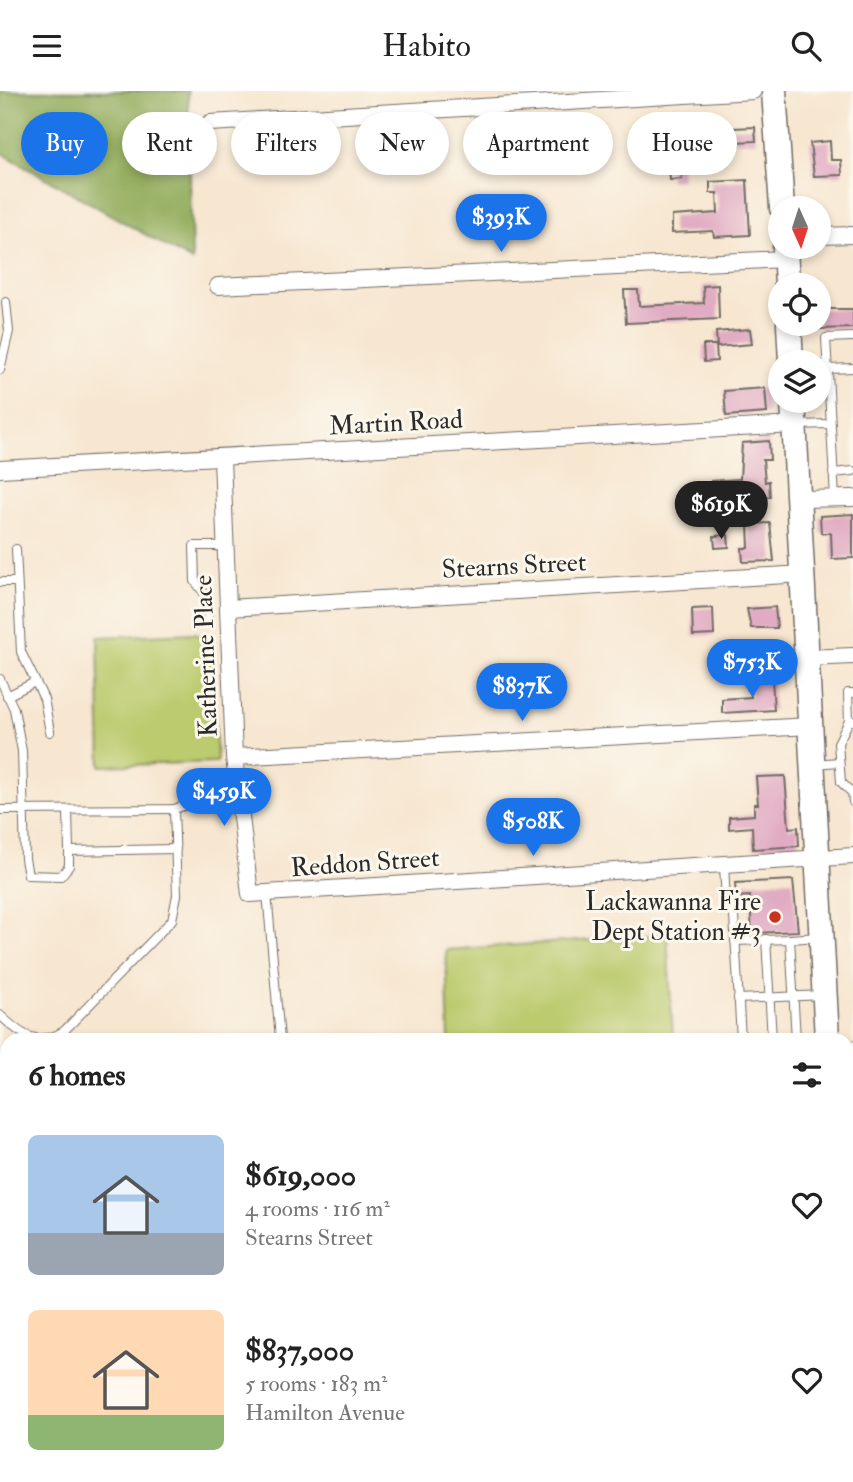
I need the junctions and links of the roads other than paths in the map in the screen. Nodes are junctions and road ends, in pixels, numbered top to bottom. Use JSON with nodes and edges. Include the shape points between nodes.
{"nodes":[{"id":1,"x":753,"y":91,"type":"edge"},
{"id":2,"x":774,"y":91,"type":"edge"},
{"id":3,"x":217,"y":123,"type":"edge"},
{"id":4,"x":781,"y":196,"type":"edge"},
{"id":5,"x":853,"y":235,"type":"edge"},
{"id":6,"x":831,"y":236,"type":"edge"},
{"id":7,"x":768,"y":254,"type":"edge"},
{"id":8,"x":218,"y":286,"type":"dead end"},
{"id":9,"x":6,"y":302,"type":"dead end"},
{"id":10,"x":853,"y":337,"type":"edge"},
{"id":11,"x":827,"y":350,"type":"edge"},
{"id":12,"x":853,"y":368,"type":"edge"},
{"id":13,"x":831,"y":369,"type":"edge"},
{"id":14,"x":0,"y":370,"type":"edge"},
{"id":15,"x":794,"y":413,"type":"edge"},
{"id":16,"x":830,"y":413,"type":"edge"},
{"id":17,"x":830,"y":424,"type":"junction"},
{"id":18,"x":222,"y":458,"type":"junction"},
{"id":19,"x":0,"y":469,"type":"edge"},
{"id":20,"x":852,"y":472,"type":"edge"},
{"id":21,"x":833,"y":473,"type":"junction"},
{"id":22,"x":835,"y":498,"type":"junction"},
{"id":23,"x":853,"y":498,"type":"edge"},
{"id":24,"x":799,"y":499,"type":"junction"},
{"id":25,"x":226,"y":546,"type":"junction"},
{"id":26,"x":16,"y":549,"type":"dead end"},
{"id":27,"x":803,"y":574,"type":"junction"},
{"id":28,"x":0,"y":582,"type":"edge"},
{"id":29,"x":16,"y":582,"type":"junction"},
{"id":30,"x":228,"y":608,"type":"junction"},
{"id":31,"x":208,"y":622,"type":"dead end"},
{"id":32,"x":853,"y":656,"type":"edge"},
{"id":33,"x":807,"y":658,"type":"junction"},
{"id":34,"x":0,"y":680,"type":"edge"},
{"id":35,"x":36,"y":682,"type":"junction"},
{"id":36,"x":853,"y":693,"type":"edge"},
{"id":37,"x":6,"y":700,"type":"edge"},
{"id":38,"x":851,"y":721,"type":"edge"},
{"id":39,"x":811,"y":726,"type":"junction"},
{"id":40,"x":50,"y":731,"type":"dead end"},
{"id":41,"x":234,"y":757,"type":"junction"},
{"id":42,"x":839,"y":762,"type":"junction"},
{"id":43,"x":814,"y":764,"type":"junction"},
{"id":44,"x":238,"y":789,"type":"junction"},
{"id":45,"x":853,"y":796,"type":"edge"},
{"id":46,"x":174,"y":809,"type":"junction"},
{"id":47,"x":0,"y":810,"type":"edge"},
{"id":48,"x":24,"y":810,"type":"junction"},
{"id":49,"x":68,"y":810,"type":"junction"},
{"id":50,"x":176,"y":849,"type":"junction"},
{"id":51,"x":69,"y":851,"type":"junction"},
{"id":52,"x":853,"y":856,"type":"edge"},
{"id":53,"x":819,"y":858,"type":"junction"},
{"id":54,"x":724,"y":864,"type":"junction"},
{"id":55,"x":250,"y":894,"type":"joint"},
{"id":56,"x":267,"y":894,"type":"junction"},
{"id":57,"x":822,"y":937,"type":"junction"},
{"id":58,"x":766,"y":939,"type":"junction"},
{"id":59,"x":790,"y":939,"type":"junction"},
{"id":60,"x":735,"y":941,"type":"junction"},
{"id":61,"x":825,"y":995,"type":"junction"},
{"id":62,"x":794,"y":996,"type":"junction"},
{"id":63,"x":770,"y":998,"type":"junction"},
{"id":64,"x":738,"y":999,"type":"junction"},
{"id":65,"x":0,"y":1015,"type":"edge"},
{"id":66,"x":19,"y":1033,"type":"edge"},
{"id":67,"x":61,"y":1033,"type":"edge"},
{"id":68,"x":279,"y":1033,"type":"edge"},
{"id":69,"x":741,"y":1033,"type":"edge"},
{"id":70,"x":772,"y":1033,"type":"edge"},
{"id":71,"x":796,"y":1033,"type":"edge"},
{"id":72,"x":827,"y":1033,"type":"edge"}],
"edges":[{"from":1,"to":3,"type":"street"},
{"from":2,"to":4,"type":"main road"},
{"from":5,"to":6,"type":"street"},
{"from":7,"to":8,"type":"street"},
{"from":9,"to":14,"type":"lane","via":[[9,331]]},
{"from":10,"to":11,"type":"lane","via":[[826,338]]},
{"from":12,"to":13,"type":"lane"},
{"from":15,"to":17,"type":"lane"},
{"from":15,"to":18,"type":"street","name":"Martin Road"},
{"from":15,"to":24,"type":"main road"},
{"from":16,"to":17,"type":"lane"},
{"from":17,"to":21,"type":"lane"},
{"from":18,"to":19,"type":"street","name":"Martin Road"},
{"from":18,"to":25,"type":"street","name":"Katherine Place"},
{"from":20,"to":21,"type":"lane"},
{"from":21,"to":22,"type":"lane"},
{"from":22,"to":23,"type":"street"},
{"from":22,"to":24,"type":"street"},
{"from":24,"to":27,"type":"main road"},
{"from":25,"to":30,"type":"street","name":"Katherine Place"},
{"from":25,"to":31,"type":"lane","via":[[194,546],[195,581],[207,597]]},
{"from":26,"to":29,"type":"lane"},
{"from":27,"to":30,"type":"street","name":"Stearns Street"},
{"from":27,"to":33,"type":"main road"},
{"from":28,"to":29,"type":"lane"},
{"from":29,"to":35,"type":"lane","via":[[21,652]]},
{"from":30,"to":41,"type":"street","name":"Katherine Place"},
{"from":32,"to":33,"type":"street"},
{"from":33,"to":39,"type":"main road"},
{"from":34,"to":37,"type":"lane"},
{"from":35,"to":37,"type":"lane"},
{"from":35,"to":40,"type":"lane"},
{"from":36,"to":38,"type":"lane","via":[[848,693]]},
{"from":37,"to":48,"type":"lane","via":[[22,751]]},
{"from":38,"to":42,"type":"lane","via":[[838,743]]},
{"from":39,"to":41,"type":"street"},
{"from":39,"to":43,"type":"main road"},
{"from":41,"to":44,"type":"street","name":"Katherine Place"},
{"from":42,"to":43,"type":"lane"},
{"from":42,"to":45,"type":"lane","via":[[841,782]]},
{"from":43,"to":53,"type":"main road"},
{"from":44,"to":46,"type":"lane"},
{"from":44,"to":55,"type":"street","name":"Katherine Place"},
{"from":46,"to":49,"type":"lane"},
{"from":46,"to":50,"type":"lane"},
{"from":47,"to":48,"type":"lane"},
{"from":48,"to":49,"type":"lane"},
{"from":48,"to":51,"type":"lane","via":[[28,875],[61,876],[69,866]]},
{"from":49,"to":51,"type":"lane"},
{"from":50,"to":51,"type":"lane"},
{"from":50,"to":67,"type":"lane","via":[[177,895],[172,921]]},
{"from":52,"to":53,"type":"street","name":"Reddon Street"},
{"from":53,"to":54,"type":"street","name":"Reddon Street"},
{"from":53,"to":57,"type":"main road"},
{"from":54,"to":56,"type":"street","name":"Reddon Street"},
{"from":54,"to":60,"type":"lane","via":[[726,903],[734,916]]},
{"from":55,"to":56,"type":"street","name":"Reddon Street"},
{"from":56,"to":68,"type":"lane"},
{"from":57,"to":59,"type":"lane"},
{"from":57,"to":61,"type":"main road"},
{"from":58,"to":59,"type":"lane"},
{"from":58,"to":60,"type":"lane"},
{"from":58,"to":63,"type":"lane"},
{"from":59,"to":62,"type":"lane"},
{"from":60,"to":64,"type":"lane"},
{"from":61,"to":62,"type":"lane"},
{"from":61,"to":72,"type":"main road"},
{"from":62,"to":63,"type":"lane"},
{"from":62,"to":71,"type":"lane"},
{"from":63,"to":64,"type":"lane"},
{"from":63,"to":70,"type":"lane"},
{"from":64,"to":69,"type":"lane"},
{"from":65,"to":66,"type":"lane"}]}
